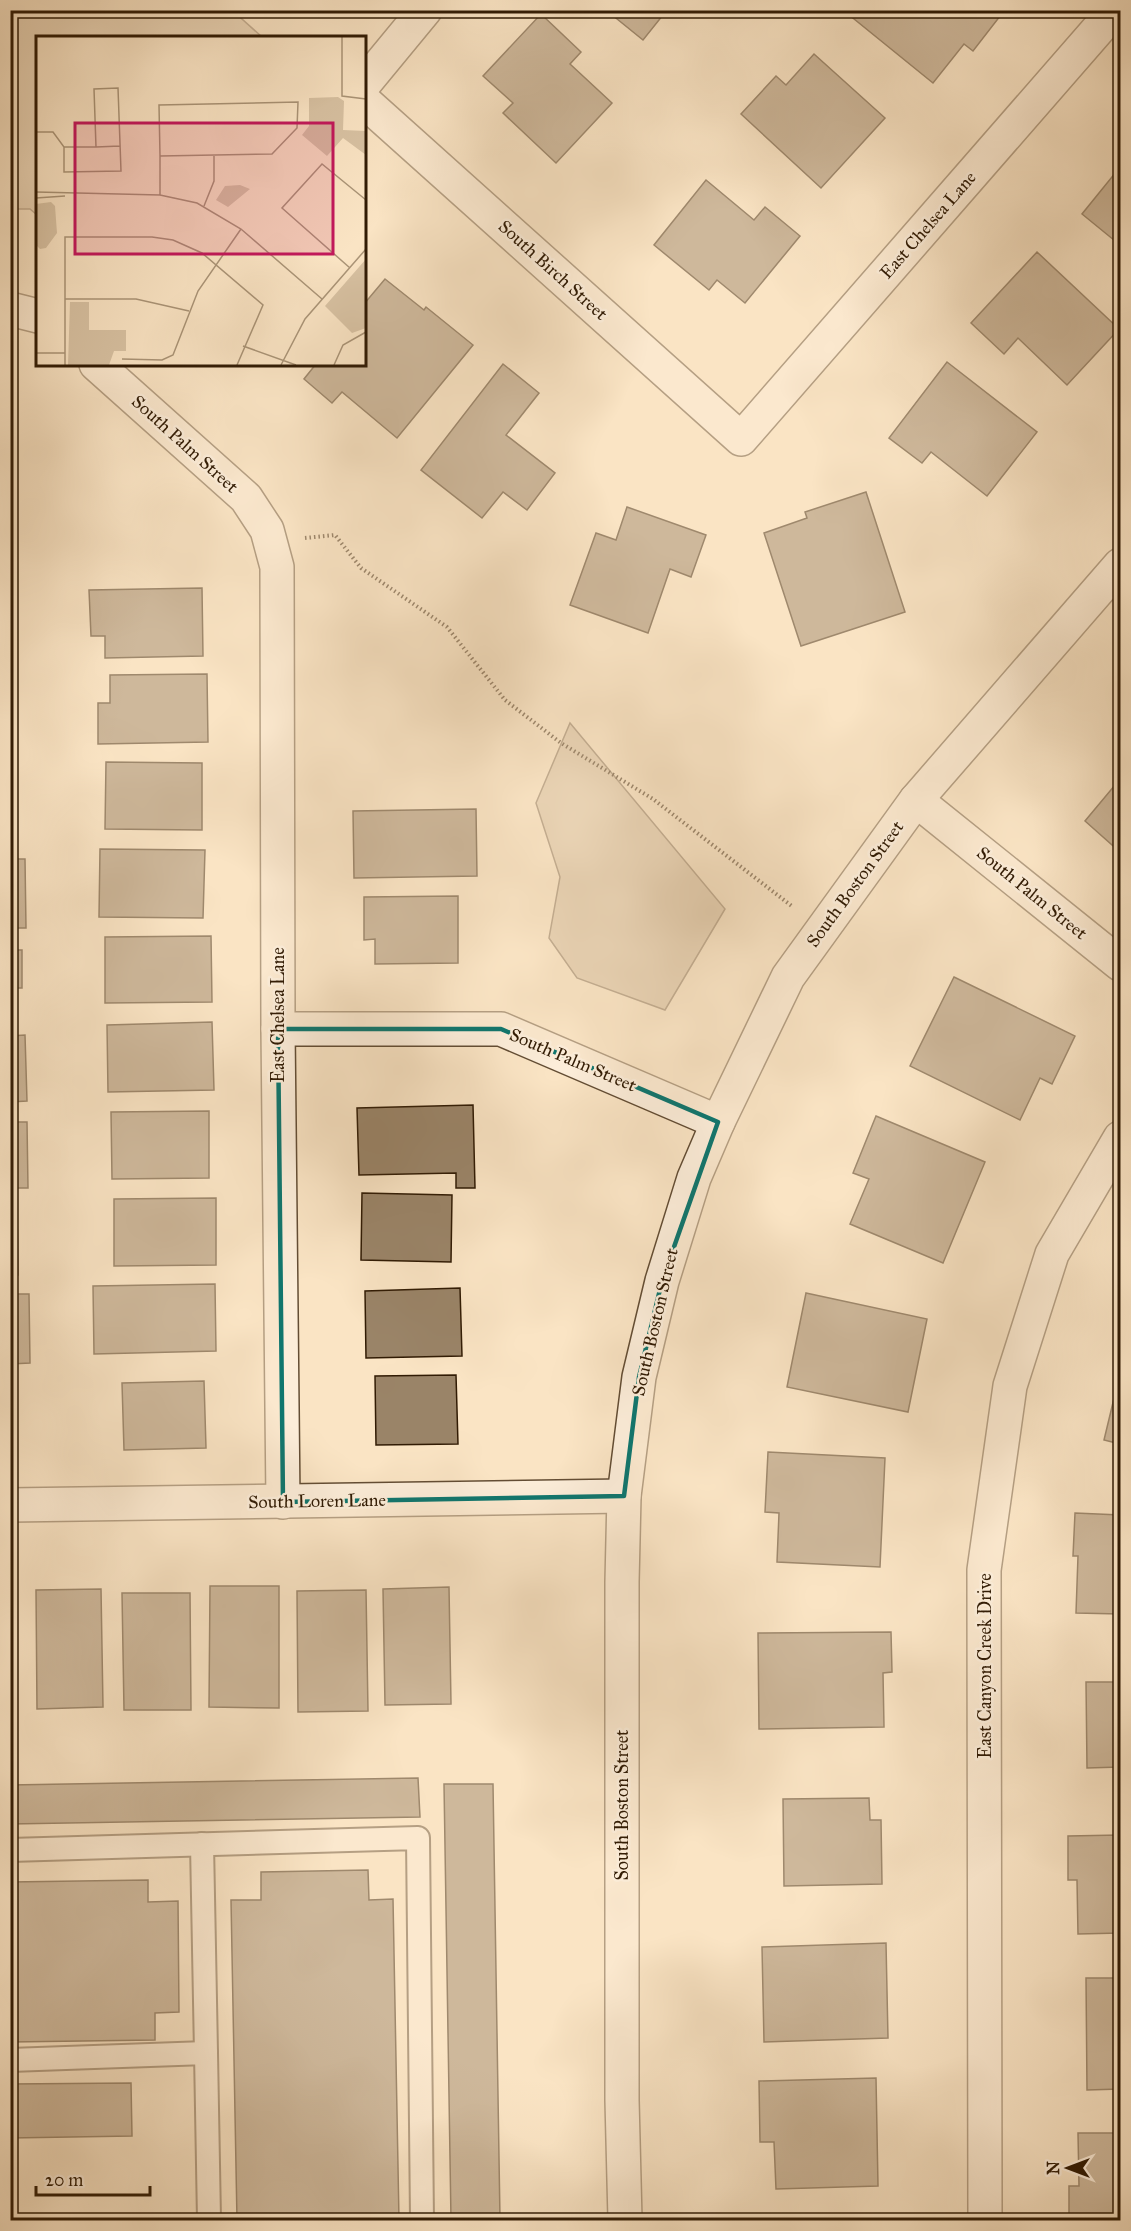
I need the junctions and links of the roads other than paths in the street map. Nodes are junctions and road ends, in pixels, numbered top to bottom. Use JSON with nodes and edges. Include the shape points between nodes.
{"nodes":[{"id":1,"x":425,"y":10,"type":"edge"},
{"id":2,"x":1115,"y":10,"type":"edge"},
{"id":3,"x":366,"y":82,"type":"edge"},
{"id":4,"x":366,"y":103,"type":"edge"},
{"id":5,"x":10,"y":309,"type":"edge"},
{"id":6,"x":36,"y":316,"type":"edge"},
{"id":7,"x":98,"y":366,"type":"edge"},
{"id":8,"x":741,"y":439,"type":"joint"},
{"id":9,"x":268,"y":535,"type":"joint"},
{"id":10,"x":1120,"y":565,"type":"edge"},
{"id":11,"x":916,"y":800,"type":"junction"},
{"id":12,"x":1120,"y":964,"type":"edge"},
{"id":13,"x":278,"y":1029,"type":"junction"},
{"id":14,"x":718,"y":1122,"type":"junction"},
{"id":15,"x":1120,"y":1137,"type":"edge"},
{"id":16,"x":624,"y":1497,"type":"junction"},
{"id":17,"x":283,"y":1502,"type":"junction"},
{"id":18,"x":10,"y":1505,"type":"edge"},
{"id":19,"x":202,"y":1844,"type":"junction"},
{"id":20,"x":10,"y":1850,"type":"edge"},
{"id":21,"x":206,"y":2054,"type":"junction"},
{"id":22,"x":10,"y":2060,"type":"edge"},
{"id":23,"x":209,"y":2220,"type":"edge"},
{"id":24,"x":422,"y":2220,"type":"edge"},
{"id":25,"x":625,"y":2220,"type":"edge"},
{"id":26,"x":985,"y":2220,"type":"edge"}],
"edges":[{"from":1,"to":3,"type":"street"},
{"from":2,"to":8,"type":"street","name":"East Chelsea Lane"},
{"from":4,"to":8,"type":"street","name":"South Birch Street"},
{"from":5,"to":6,"type":"street"},
{"from":7,"to":9,"type":"street","name":"South Palm Street","via":[[246,498]]},
{"from":9,"to":13,"type":"street","name":"East Chelsea Lane","via":[[277,567]]},
{"from":10,"to":11,"type":"street","name":"South Boston Street"},
{"from":11,"to":12,"type":"street","name":"South Palm Street"},
{"from":11,"to":14,"type":"street","name":"South Boston Street","via":[[788,977]]},
{"from":13,"to":14,"type":"street","name":"South Palm Street","via":[[501,1029]]},
{"from":13,"to":17,"type":"street","name":"East Chelsea Lane"},
{"from":14,"to":16,"type":"street","name":"South Boston Street","via":[[694,1178],[662,1281],[639,1377]]},
{"from":15,"to":26,"type":"street","name":"East Canyon Creek Drive","via":[[1052,1254],[1010,1386],[984,1570]]},
{"from":16,"to":17,"type":"street","name":"South Loren Lane"},
{"from":16,"to":25,"type":"street","name":"South Boston Street"},
{"from":17,"to":18,"type":"street","name":"South Loren Lane"},
{"from":19,"to":20,"type":"lane"},
{"from":19,"to":21,"type":"lane"},
{"from":19,"to":24,"type":"lane","via":[[418,1838]]},
{"from":21,"to":22,"type":"lane"},
{"from":21,"to":23,"type":"lane"}]}
